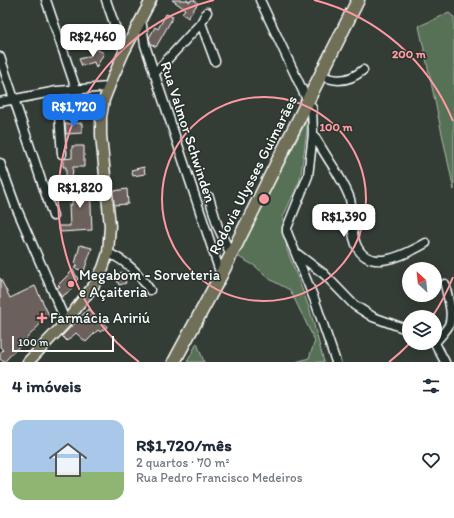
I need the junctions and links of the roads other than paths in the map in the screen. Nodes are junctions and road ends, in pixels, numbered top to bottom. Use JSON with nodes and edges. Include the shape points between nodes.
{"nodes":[{"id":1,"x":46,"y":0,"type":"edge"},
{"id":2,"x":106,"y":0,"type":"edge"},
{"id":3,"x":152,"y":0,"type":"edge"},
{"id":4,"x":260,"y":0,"type":"edge"},
{"id":5,"x":358,"y":0,"type":"edge"},
{"id":6,"x":207,"y":12,"type":"dead end"},
{"id":7,"x":141,"y":19,"type":"junction"},
{"id":8,"x":201,"y":23,"type":"junction"},
{"id":9,"x":124,"y":52,"type":"junction"},
{"id":10,"x":0,"y":57,"type":"edge"},
{"id":11,"x":214,"y":61,"type":"dead end"},
{"id":12,"x":363,"y":70,"type":"dead end"},
{"id":13,"x":154,"y":74,"type":"junction"},
{"id":14,"x":321,"y":75,"type":"junction"},
{"id":15,"x":108,"y":87,"type":"junction"},
{"id":16,"x":76,"y":89,"type":"junction"},
{"id":17,"x":57,"y":91,"type":"junction"},
{"id":18,"x":14,"y":99,"type":"junction"},
{"id":19,"x":0,"y":102,"type":"edge"},
{"id":20,"x":308,"y":102,"type":"junction"},
{"id":21,"x":313,"y":134,"type":"junction"},
{"id":22,"x":62,"y":154,"type":"dead end"},
{"id":23,"x":0,"y":163,"type":"edge"},
{"id":24,"x":209,"y":197,"type":"dead end"},
{"id":25,"x":53,"y":216,"type":"dead end"},
{"id":26,"x":426,"y":243,"type":"dead end"},
{"id":27,"x":108,"y":253,"type":"junction"},
{"id":28,"x":296,"y":254,"type":"junction"},
{"id":29,"x":231,"y":255,"type":"junction"},
{"id":30,"x":221,"y":275,"type":"junction"},
{"id":31,"x":445,"y":284,"type":"dead end"},
{"id":32,"x":150,"y":290,"type":"dead end"},
{"id":33,"x":66,"y":322,"type":"junction"},
{"id":34,"x":402,"y":327,"type":"edge"},
{"id":35,"x":442,"y":334,"type":"edge"},
{"id":36,"x":438,"y":350,"type":"edge"},
{"id":37,"x":28,"y":362,"type":"edge"},
{"id":38,"x":174,"y":362,"type":"edge"},
{"id":39,"x":336,"y":362,"type":"edge"},
{"id":40,"x":444,"y":362,"type":"edge"}],
"edges":[{"from":1,"to":16,"type":"street"},
{"from":2,"to":9,"type":"street"},
{"from":3,"to":7,"type":"main road"},
{"from":4,"to":20,"type":"street"},
{"from":5,"to":14,"type":"highway","name":"Rodovia Ulysses Guimarães"},
{"from":6,"to":8,"type":"street"},
{"from":7,"to":9,"type":"main road"},
{"from":7,"to":13,"type":"street","name":"Rua Valmor Schwinden","via":[[145,45]]},
{"from":8,"to":11,"type":"street"},
{"from":8,"to":13,"type":"street"},
{"from":9,"to":15,"type":"main road"},
{"from":10,"to":18,"type":"street"},
{"from":12,"to":14,"type":"street","via":[[344,80],[333,80]]},
{"from":13,"to":30,"type":"street","name":"Rua Valmor Schwinden"},
{"from":14,"to":20,"type":"highway","name":"Rodovia Ulysses Guimarães"},
{"from":15,"to":16,"type":"street"},
{"from":15,"to":27,"type":"main road","via":[[101,117],[110,226]]},
{"from":16,"to":17,"type":"street"},
{"from":17,"to":18,"type":"street"},
{"from":17,"to":22,"type":"street"},
{"from":18,"to":19,"type":"street"},
{"from":18,"to":25,"type":"street"},
{"from":20,"to":21,"type":"street","via":[[312,108]]},
{"from":20,"to":29,"type":"highway","name":"Rodovia Ulysses Guimarães"},
{"from":21,"to":26,"type":"street","via":[[350,198],[354,239],[362,253],[377,260],[386,260],[402,256]]},
{"from":21,"to":28,"type":"street","via":[[308,176],[287,228]]},
{"from":23,"to":33,"type":"street","via":[[16,207]]},
{"from":24,"to":29,"type":"street","via":[[218,227]]},
{"from":27,"to":32,"type":"street","via":[[120,258],[132,268]]},
{"from":27,"to":33,"type":"main road","via":[[94,285]]},
{"from":28,"to":34,"type":"street","via":[[324,274],[354,305],[373,317]]},
{"from":28,"to":39,"type":"street"},
{"from":29,"to":30,"type":"highway","name":"Rodovia Ulysses Guimarães"},
{"from":30,"to":38,"type":"highway","name":"Rodovia Ulysses Guimarães"},
{"from":31,"to":35,"type":"street","via":[[451,318]]},
{"from":33,"to":37,"type":"main road"},
{"from":36,"to":40,"type":"street"}]}
